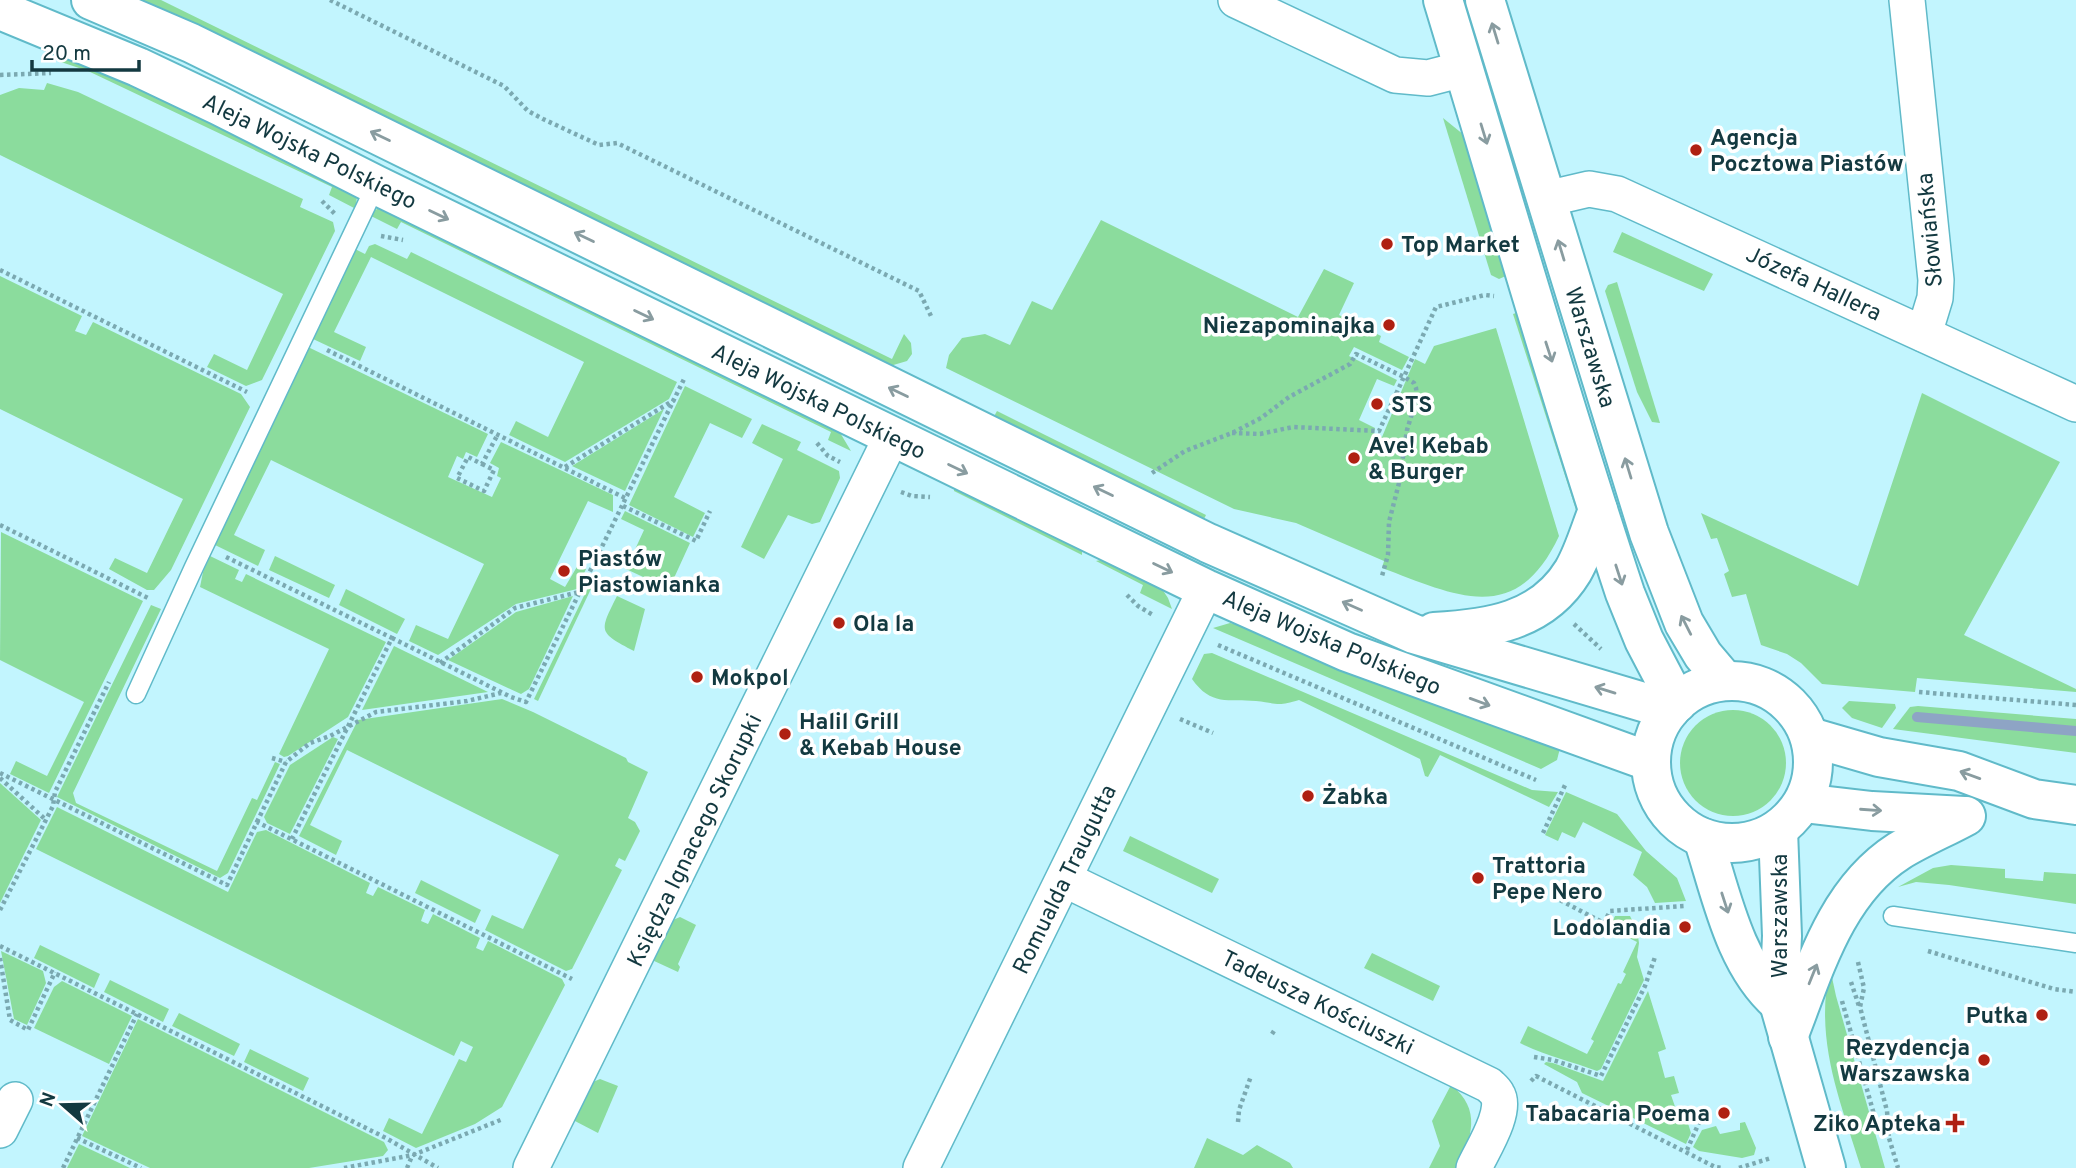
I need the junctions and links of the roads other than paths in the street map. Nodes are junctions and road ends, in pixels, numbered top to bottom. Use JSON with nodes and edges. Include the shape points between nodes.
{"nodes":[{"id":1,"x":91,"y":0,"type":"edge"},
{"id":2,"x":1236,"y":0,"type":"edge"},
{"id":3,"x":1443,"y":0,"type":"edge"},
{"id":4,"x":1485,"y":0,"type":"edge"},
{"id":5,"x":1907,"y":0,"type":"edge"},
{"id":6,"x":0,"y":10,"type":"edge"},
{"id":7,"x":1463,"y":69,"type":"junction"},
{"id":8,"x":376,"y":185,"type":"junction"},
{"id":9,"x":1546,"y":199,"type":"junction"},
{"id":10,"x":1924,"y":334,"type":"junction"},
{"id":11,"x":2076,"y":404,"type":"edge"},
{"id":12,"x":892,"y":436,"type":"junction"},
{"id":13,"x":1598,"y":510,"type":"junction"},
{"id":14,"x":1206,"y":589,"type":"junction"},
{"id":15,"x":1414,"y":634,"type":"junction"},
{"id":16,"x":1725,"y":681,"type":"junction"},
{"id":17,"x":136,"y":694,"type":"dead end"},
{"id":18,"x":1673,"y":706,"type":"junction"},
{"id":19,"x":1810,"y":737,"type":"junction"},
{"id":20,"x":1651,"y":762,"type":"junction"},
{"id":21,"x":2034,"y":799,"type":"junction"},
{"id":22,"x":2076,"y":805,"type":"edge"},
{"id":23,"x":1790,"y":816,"type":"junction"},
{"id":24,"x":1966,"y":816,"type":"junction"},
{"id":25,"x":1703,"y":838,"type":"junction"},
{"id":26,"x":1064,"y":879,"type":"junction"},
{"id":27,"x":1893,"y":916,"type":"dead end"},
{"id":28,"x":2076,"y":943,"type":"edge"},
{"id":29,"x":1784,"y":1020,"type":"junction"},
{"id":30,"x":531,"y":1168,"type":"edge"},
{"id":31,"x":921,"y":1168,"type":"edge"},
{"id":32,"x":1474,"y":1168,"type":"edge"},
{"id":33,"x":1825,"y":1168,"type":"edge"}],
"edges":[{"from":15,"to":1,"type":"street","name":"Aleja Wojska Polskiego","one_way":true,"via":[[1208,543],[191,43]]},
{"from":2,"to":7,"type":"street","via":[[1395,75],[1428,78]]},
{"from":3,"to":7,"type":"street","name":"Warszawska"},
{"from":9,"to":4,"type":"street","name":"Warszawska","one_way":true},
{"from":5,"to":10,"type":"street","name":"Słowiańska","via":[[1936,280],[1936,298]]},
{"from":6,"to":8,"type":"street","name":"Aleja Wojska Polskiego","via":[[150,73]]},
{"from":7,"to":13,"type":"street","name":"Warszawska","one_way":true},
{"from":8,"to":12,"type":"street","name":"Aleja Wojska Polskiego","one_way":true},
{"from":8,"to":17,"type":"lane"},
{"from":9,"to":10,"type":"street","name":"Józefa Hallera","via":[[1589,189],[1617,194]]},
{"from":16,"to":9,"type":"street","name":"Warszawska","one_way":true,"via":[[1684,622],[1649,533]]},
{"from":10,"to":11,"type":"street","name":"Józefa Hallera"},
{"from":12,"to":14,"type":"street","name":"Aleja Wojska Polskiego","one_way":true},
{"from":12,"to":30,"type":"street","name":"Księdza Ignacego Skorupki"},
{"from":13,"to":15,"type":"street","via":[[1572,573],[1532,611],[1479,629]]},
{"from":13,"to":18,"type":"street","name":"Warszawska","one_way":true,"via":[[1630,604]]},
{"from":14,"to":20,"type":"street","name":"Aleja Wojska Polskiego","one_way":true,"via":[[1347,652]]},
{"from":14,"to":26,"type":"street","name":"Romualda Traugutta"},
{"from":18,"to":15,"type":"street","name":"Aleja Wojska Polskiego","one_way":true},
{"from":16,"to":18,"type":"street","via":[[1707,684]]},
{"from":16,"to":19,"type":"street","via":[[1752,684],[1777,694],[1791,705]]},
{"from":18,"to":20,"type":"street","via":[[1659,726]]},
{"from":21,"to":19,"type":"street","one_way":true,"via":[[1959,771],[1879,757]]},
{"from":19,"to":23,"type":"street","via":[[1813,771]]},
{"from":20,"to":25,"type":"street","via":[[1660,800],[1678,822]]},
{"from":21,"to":22,"type":"street"},
{"from":21,"to":24,"type":"street"},
{"from":23,"to":24,"type":"street","one_way":true,"via":[[1872,811]]},
{"from":23,"to":25,"type":"street","via":[[1767,836],[1742,843]]},
{"from":23,"to":29,"type":"street","name":"Warszawska","via":[[1782,936]]},
{"from":29,"to":24,"type":"street","one_way":true,"via":[[1854,894],[1898,852]]},
{"from":25,"to":29,"type":"street","name":"Warszawska","one_way":true,"via":[[1739,947]]},
{"from":26,"to":31,"type":"street","name":"Romualda Traugutta"},
{"from":26,"to":32,"type":"street","name":"Tadeusza Kościuszki","via":[[1489,1085],[1498,1095],[1500,1107]]},
{"from":27,"to":28,"type":"lane"},
{"from":29,"to":33,"type":"street","name":"Warszawska"}]}
